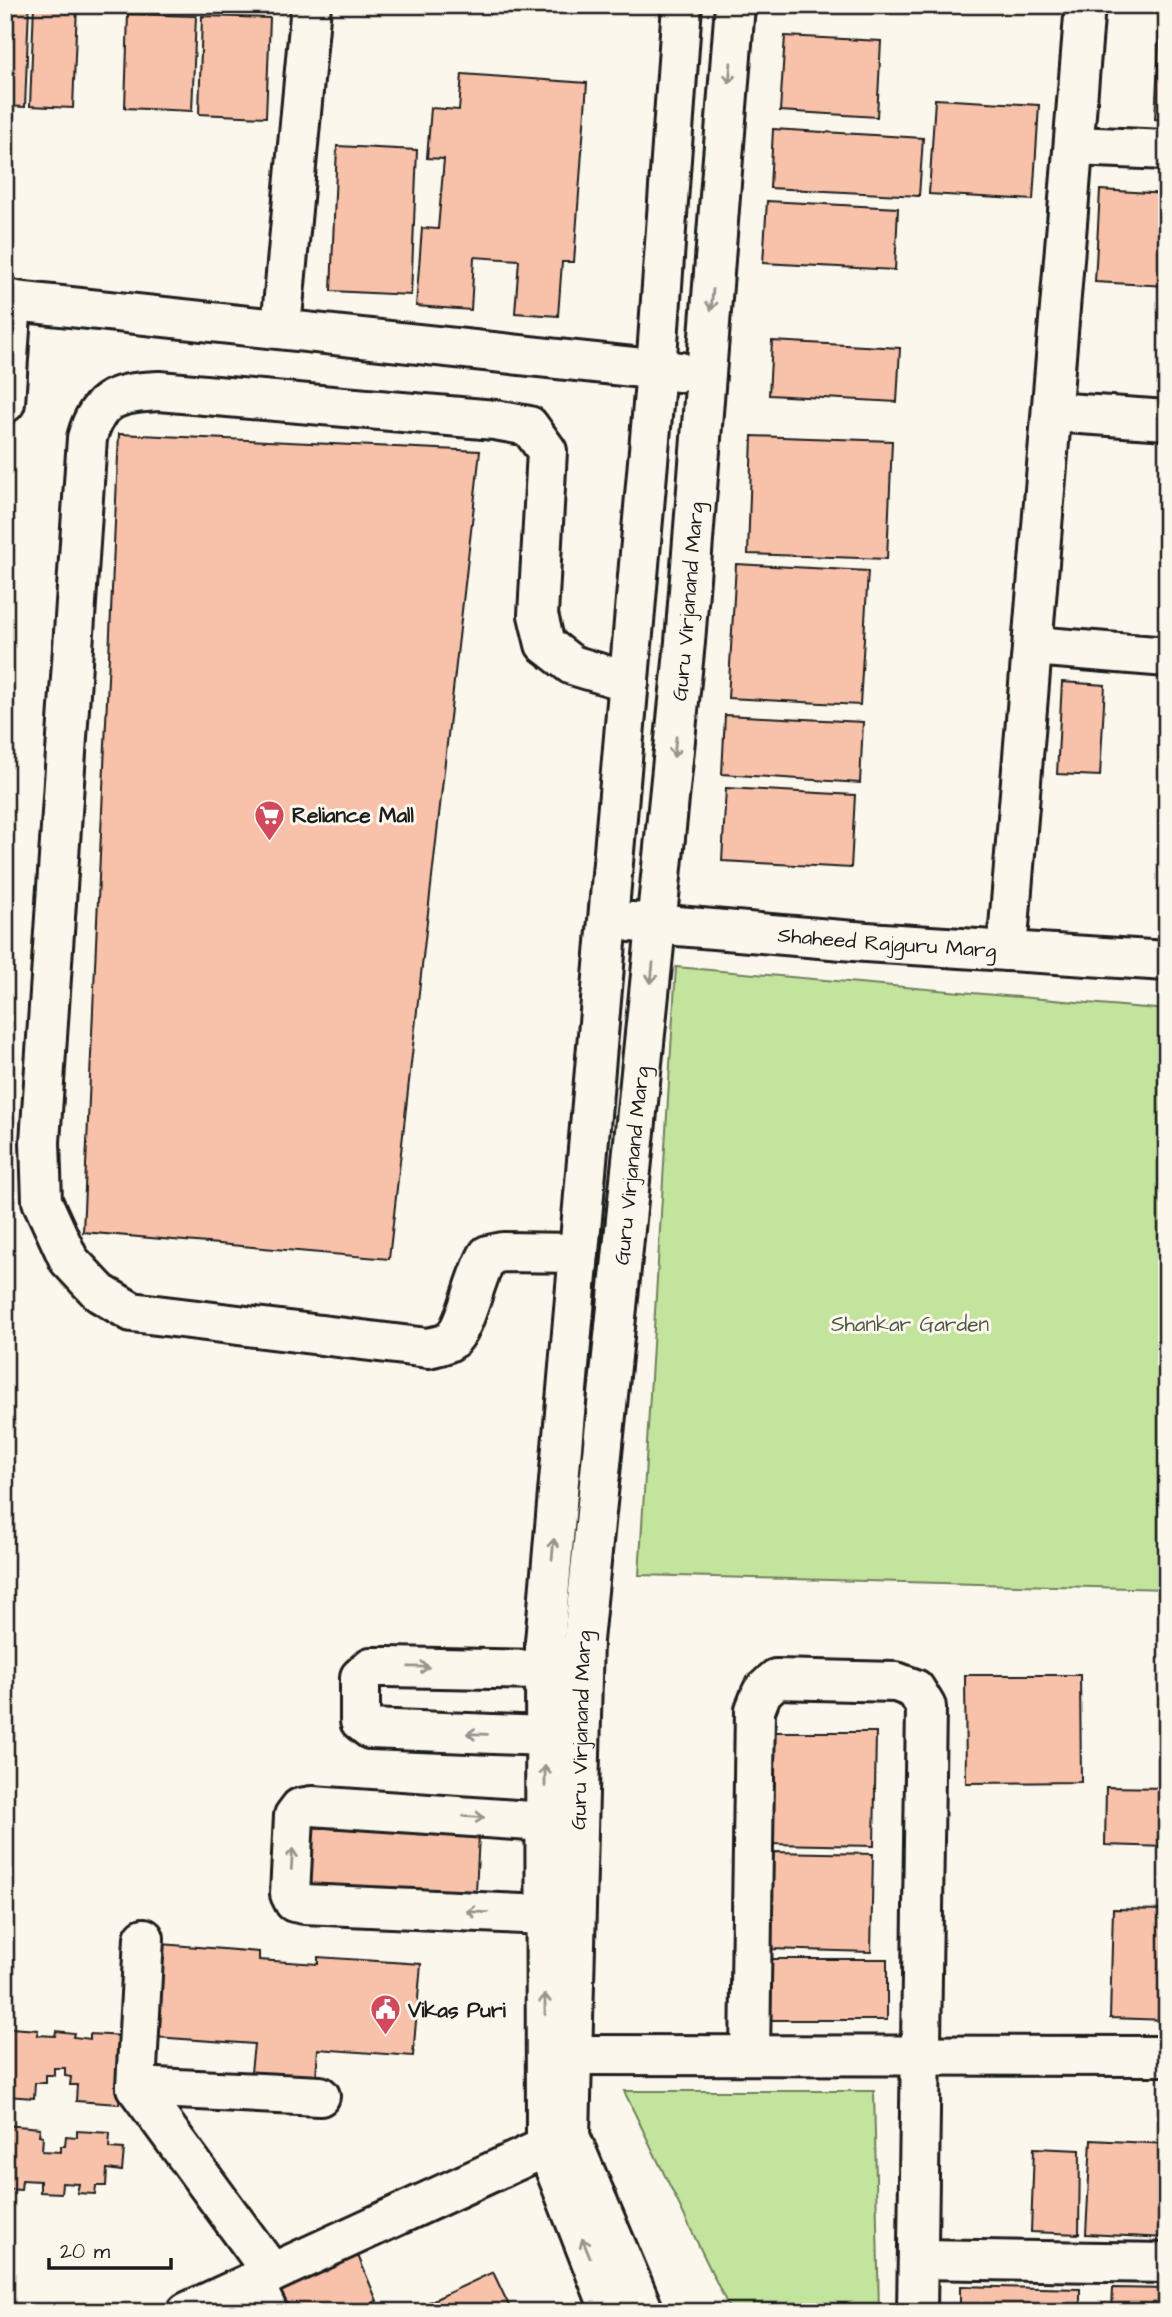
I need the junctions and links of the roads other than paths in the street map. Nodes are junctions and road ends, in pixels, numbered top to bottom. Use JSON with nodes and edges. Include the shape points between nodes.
{"nodes":[{"id":1,"x":311,"y":5,"type":"edge"},
{"id":2,"x":682,"y":5,"type":"edge"},
{"id":3,"x":735,"y":5,"type":"edge"},
{"id":4,"x":1085,"y":5,"type":"edge"},
{"id":5,"x":1074,"y":146,"type":"junction"},
{"id":6,"x":1167,"y":150,"type":"edge"},
{"id":7,"x":8,"y":300,"type":"edge"},
{"id":8,"x":281,"y":328,"type":"junction"},
{"id":9,"x":656,"y":370,"type":"junction"},
{"id":10,"x":706,"y":373,"type":"junction"},
{"id":11,"x":5,"y":403,"type":"edge"},
{"id":12,"x":1052,"y":412,"type":"junction"},
{"id":13,"x":1167,"y":420,"type":"edge"},
{"id":14,"x":1033,"y":646,"type":"junction"},
{"id":15,"x":1167,"y":657,"type":"edge"},
{"id":16,"x":629,"y":682,"type":"junction"},
{"id":17,"x":608,"y":920,"type":"junction"},
{"id":18,"x":657,"y":925,"type":"junction"},
{"id":19,"x":1007,"y":951,"type":"junction"},
{"id":20,"x":1167,"y":961,"type":"edge"},
{"id":21,"x":579,"y":1253,"type":"junction"},
{"id":22,"x":545,"y":1670,"type":"junction"},
{"id":23,"x":545,"y":1737,"type":"junction"},
{"id":24,"x":545,"y":1822,"type":"junction"},
{"id":25,"x":545,"y":1915,"type":"junction"},
{"id":26,"x":144,"y":1938,"type":"dead end"},
{"id":27,"x":559,"y":2055,"type":"junction"},
{"id":28,"x":750,"y":2055,"type":"junction"},
{"id":29,"x":921,"y":2056,"type":"junction"},
{"id":30,"x":1167,"y":2056,"type":"edge"},
{"id":31,"x":136,"y":2087,"type":"junction"},
{"id":32,"x":320,"y":2096,"type":"dead end"},
{"id":33,"x":558,"y":2141,"type":"junction"},
{"id":34,"x":918,"y":2259,"type":"junction"},
{"id":35,"x":1167,"y":2263,"type":"edge"},
{"id":36,"x":264,"y":2289,"type":"edge"},
{"id":37,"x":187,"y":2312,"type":"edge"},
{"id":38,"x":611,"y":2312,"type":"edge"},
{"id":39,"x":644,"y":2312,"type":"edge"},
{"id":40,"x":917,"y":2312,"type":"edge"}],
"edges":[{"from":1,"to":8,"type":"street"},
{"from":2,"to":9,"type":"street","name":"Guru Virjanand Marg"},
{"from":3,"to":10,"type":"street","name":"Guru Virjanand Marg","one_way":true},
{"from":4,"to":5,"type":"street"},
{"from":5,"to":6,"type":"street"},
{"from":5,"to":12,"type":"street"},
{"from":7,"to":8,"type":"street"},
{"from":7,"to":11,"type":"street"},
{"from":8,"to":9,"type":"street"},
{"from":9,"to":10,"type":"street"},
{"from":9,"to":16,"type":"street","name":"Guru Virjanand Marg"},
{"from":10,"to":18,"type":"street","name":"Guru Virjanand Marg","one_way":true},
{"from":12,"to":13,"type":"street"},
{"from":12,"to":14,"type":"street"},
{"from":14,"to":15,"type":"street"},
{"from":14,"to":19,"type":"street"},
{"from":16,"to":17,"type":"street","name":"Guru Virjanand Marg"},
{"from":16,"to":21,"type":"street","via":[[572,665],[545,644],[538,615],[547,451],[529,426],[159,391],[130,392],[106,401],[92,419],[87,438],[40,1142],[41,1201],[69,1259],[100,1293],[132,1312],[428,1348],[449,1342],[460,1329],[488,1255]]},
{"from":17,"to":18,"type":"street","name":"Shaheed Rajguru Marg"},
{"from":17,"to":21,"type":"street","name":"Guru Virjanand Marg"},
{"from":18,"to":19,"type":"street","name":"Shaheed Rajguru Marg"},
{"from":18,"to":27,"type":"street","name":"Guru Virjanand Marg","one_way":true,"via":[[583,1640]]},
{"from":19,"to":20,"type":"street","name":"Shaheed Rajguru Marg"},
{"from":22,"to":21,"type":"street","name":"Guru Virjanand Marg","one_way":true},
{"from":22,"to":23,"type":"street","name":"Guru Virjanand Marg"},
{"from":23,"to":22,"type":"street","one_way":true,"via":[[370,1729],[360,1721],[360,1677],[371,1667]]},
{"from":24,"to":23,"type":"street","name":"Guru Virjanand Marg","one_way":true},
{"from":24,"to":25,"type":"street","name":"Guru Virjanand Marg"},
{"from":25,"to":24,"type":"street","one_way":true,"via":[[304,1905],[294,1902],[290,1894],[294,1816],[300,1808]]},
{"from":27,"to":25,"type":"street","name":"Guru Virjanand Marg","one_way":true},
{"from":26,"to":31,"type":"street"},
{"from":27,"to":28,"type":"street"},
{"from":27,"to":33,"type":"street","name":"Guru Virjanand Marg"},
{"from":28,"to":29,"type":"street"},
{"from":28,"to":29,"type":"street","via":[[755,1710],[762,1692],[776,1679],[896,1682],[915,1689],[926,1707]]},
{"from":29,"to":30,"type":"street"},
{"from":29,"to":34,"type":"street"},
{"from":31,"to":32,"type":"street"},
{"from":31,"to":36,"type":"street"},
{"from":33,"to":36,"type":"street"},
{"from":38,"to":33,"type":"street","name":"Guru Virjanand Marg","one_way":true},
{"from":33,"to":39,"type":"street","name":"Guru Virjanand Marg"},
{"from":34,"to":35,"type":"street"},
{"from":34,"to":40,"type":"street"},
{"from":36,"to":37,"type":"street"}]}
